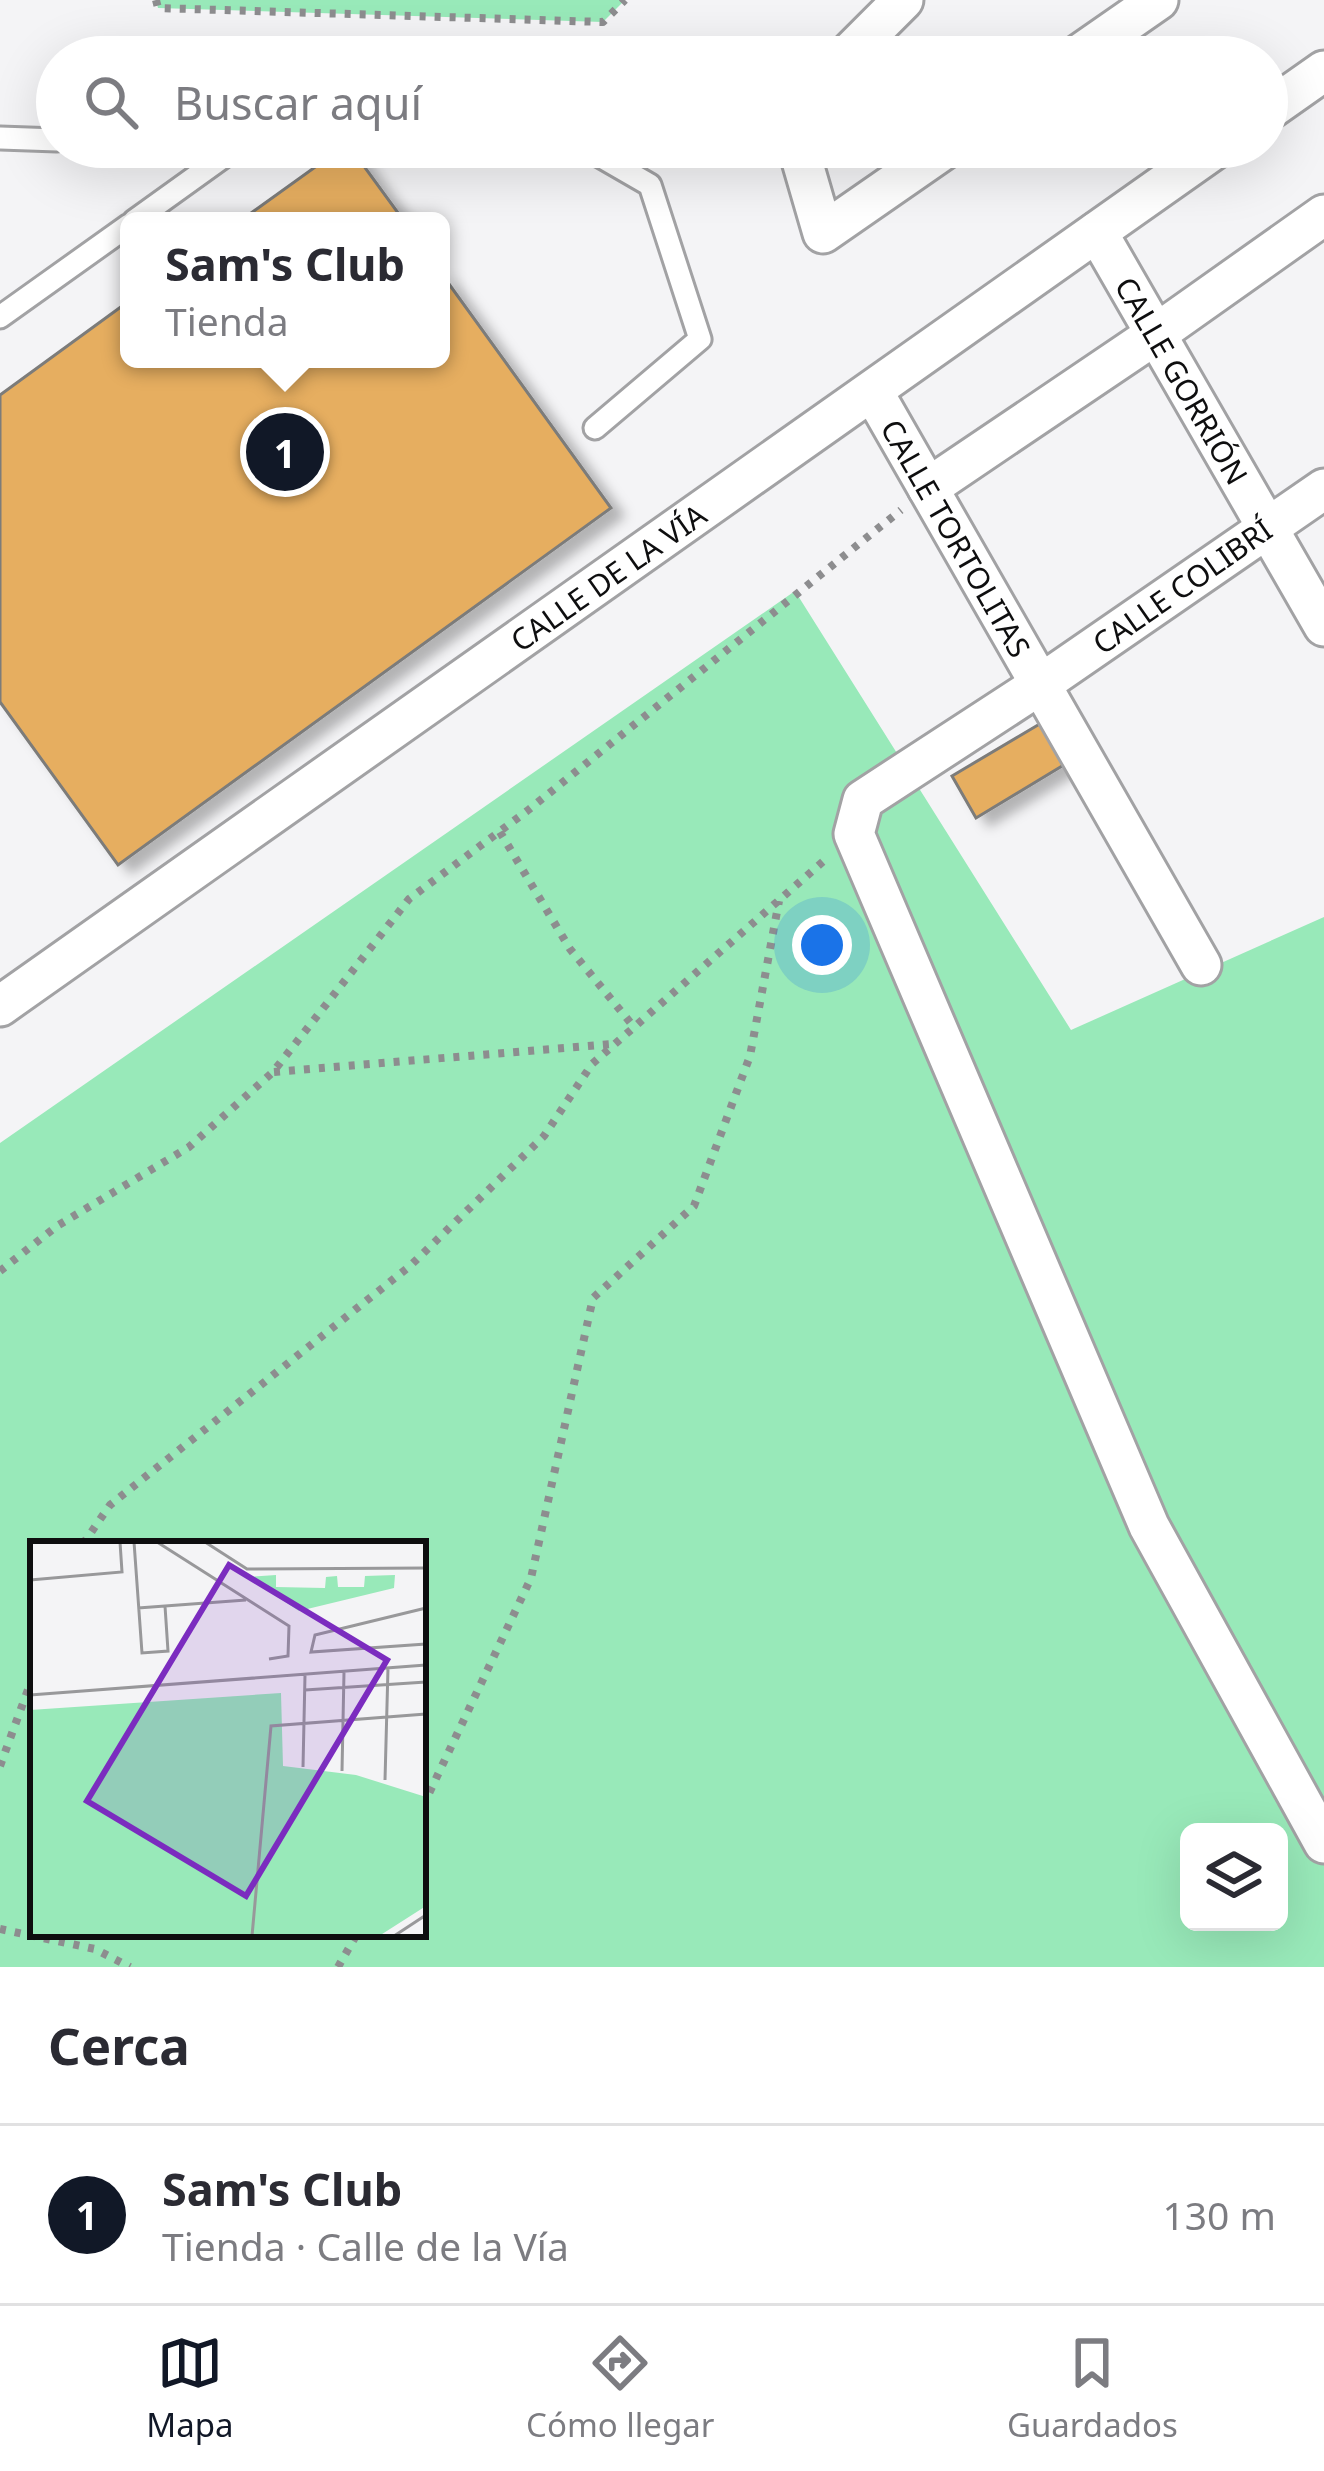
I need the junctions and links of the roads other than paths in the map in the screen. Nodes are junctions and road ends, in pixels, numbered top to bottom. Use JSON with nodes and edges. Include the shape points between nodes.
{"nodes":[{"id":1,"x":903,"y":0,"type":"edge"},
{"id":2,"x":1158,"y":0,"type":"edge"},
{"id":3,"x":867,"y":36,"type":"edge"},
{"id":4,"x":1106,"y":36,"type":"edge"},
{"id":5,"x":1324,"y":71,"type":"edge"},
{"id":6,"x":1288,"y":96,"type":"edge"},
{"id":7,"x":0,"y":138,"type":"edge"},
{"id":8,"x":36,"y":139,"type":"edge"},
{"id":9,"x":208,"y":168,"type":"edge"},
{"id":10,"x":621,"y":168,"type":"edge"},
{"id":11,"x":804,"y":168,"type":"edge"},
{"id":12,"x":917,"y":168,"type":"edge"},
{"id":13,"x":1187,"y":168,"type":"edge"},
{"id":14,"x":147,"y":212,"type":"edge"},
{"id":15,"x":1324,"y":214,"type":"edge"},
{"id":16,"x":120,"y":232,"type":"edge"},
{"id":17,"x":1097,"y":232,"type":"junction"},
{"id":18,"x":0,"y":317,"type":"edge"},
{"id":19,"x":1156,"y":334,"type":"junction"},
{"id":20,"x":873,"y":392,"type":"junction"},
{"id":21,"x":595,"y":428,"type":"dead end"},
{"id":22,"x":928,"y":488,"type":"junction"},
{"id":23,"x":1324,"y":489,"type":"edge"},
{"id":24,"x":1267,"y":528,"type":"junction"},
{"id":25,"x":1324,"y":626,"type":"edge"},
{"id":26,"x":1041,"y":684,"type":"junction"},
{"id":27,"x":1201,"y":965,"type":"dead end"},
{"id":28,"x":0,"y":1006,"type":"edge"},
{"id":29,"x":1324,"y":1844,"type":"edge"}],
"edges":[{"from":1,"to":3,"type":"street"},
{"from":2,"to":4,"type":"street"},
{"from":5,"to":6,"type":"street"},
{"from":7,"to":8,"type":"lane"},
{"from":9,"to":14,"type":"lane"},
{"from":10,"to":21,"type":"lane","via":[[650,185],[700,339]]},
{"from":11,"to":12,"type":"street","via":[[824,233]]},
{"from":13,"to":17,"type":"street","name":"CALLE DE LA VÍA"},
{"from":15,"to":19,"type":"street"},
{"from":16,"to":18,"type":"lane"},
{"from":17,"to":19,"type":"street","name":"CALLE GORRIÓN"},
{"from":17,"to":20,"type":"street","name":"CALLE DE LA VÍA"},
{"from":19,"to":22,"type":"street"},
{"from":19,"to":24,"type":"street","name":"CALLE GORRIÓN"},
{"from":20,"to":22,"type":"street","name":"CALLE TORTOLITAS"},
{"from":20,"to":28,"type":"street","name":"CALLE DE LA VÍA"},
{"from":22,"to":26,"type":"street","name":"CALLE TORTOLITAS"},
{"from":23,"to":24,"type":"street","name":"CALLE COLIBRÍ"},
{"from":24,"to":25,"type":"street","name":"CALLE GORRIÓN"},
{"from":24,"to":26,"type":"street","name":"CALLE COLIBRÍ"},
{"from":26,"to":27,"type":"street","name":"CALLE TORTOLITAS"},
{"from":26,"to":29,"type":"street","name":"CALLE COLIBRÍ","via":[[859,817],[1149,1526]]}]}
